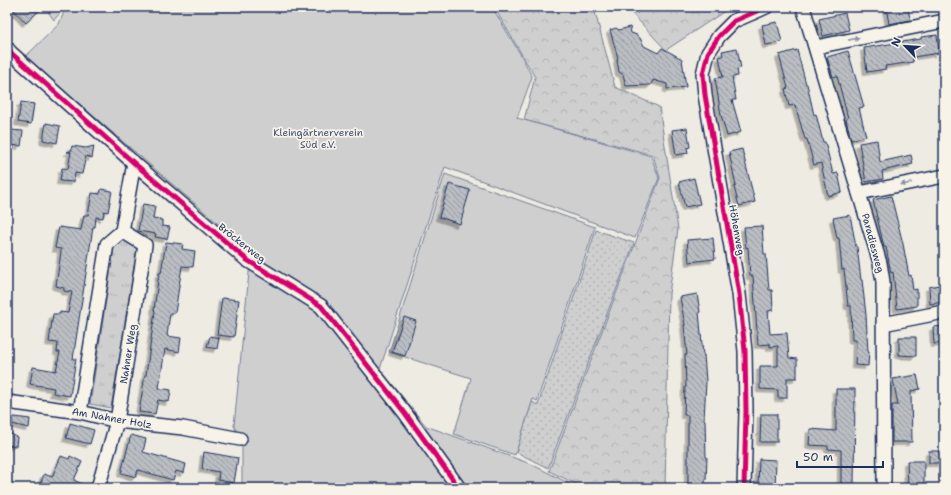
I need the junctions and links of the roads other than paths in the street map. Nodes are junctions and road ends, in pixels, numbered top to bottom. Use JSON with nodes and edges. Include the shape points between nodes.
{"nodes":[{"id":1,"x":766,"y":7,"type":"edge"},
{"id":2,"x":803,"y":7,"type":"edge"},
{"id":3,"x":944,"y":21,"type":"edge"},
{"id":4,"x":816,"y":47,"type":"junction"},
{"id":5,"x":7,"y":48,"type":"edge"},
{"id":6,"x":134,"y":163,"type":"junction"},
{"id":7,"x":944,"y":176,"type":"edge"},
{"id":8,"x":859,"y":193,"type":"junction"},
{"id":9,"x":122,"y":231,"type":"junction"},
{"id":10,"x":944,"y":312,"type":"edge"},
{"id":11,"x":883,"y":324,"type":"junction"},
{"id":12,"x":7,"y":402,"type":"edge"},
{"id":13,"x":80,"y":412,"type":"junction"},
{"id":14,"x":117,"y":421,"type":"junction"},
{"id":15,"x":240,"y":439,"type":"dead end"},
{"id":16,"x":98,"y":488,"type":"edge"},
{"id":17,"x":459,"y":488,"type":"edge"},
{"id":18,"x":744,"y":488,"type":"edge"},
{"id":19,"x":884,"y":488,"type":"edge"}],
"edges":[{"from":1,"to":18,"type":"street","name":"Höhenweg","via":[[734,21],[719,36],[708,53],[703,74],[739,294],[745,351]]},
{"from":2,"to":4,"type":"street","name":"Paradiesweg"},
{"from":4,"to":3,"type":"street","one_way":true},
{"from":4,"to":8,"type":"street","name":"Paradiesweg"},
{"from":5,"to":6,"type":"street","name":"Bröckerweg"},
{"from":6,"to":9,"type":"street"},
{"from":6,"to":17,"type":"street","name":"Bröckerweg","via":[[247,260],[320,306],[405,413]]},
{"from":7,"to":8,"type":"street","one_way":true},
{"from":8,"to":11,"type":"street","name":"Paradiesweg","via":[[880,263],[883,282]]},
{"from":9,"to":13,"type":"street","via":[[107,244]]},
{"from":9,"to":14,"type":"street","name":"Nahner Weg","via":[[145,244]]},
{"from":10,"to":11,"type":"street"},
{"from":11,"to":19,"type":"street","name":"Paradiesweg"},
{"from":12,"to":13,"type":"street","name":"Am Nahner Holz"},
{"from":13,"to":14,"type":"street","name":"Am Nahner Holz"},
{"from":14,"to":15,"type":"street","name":"Am Nahner Holz","via":[[183,428]]},
{"from":14,"to":16,"type":"street","name":"Nahner Weg"}]}
